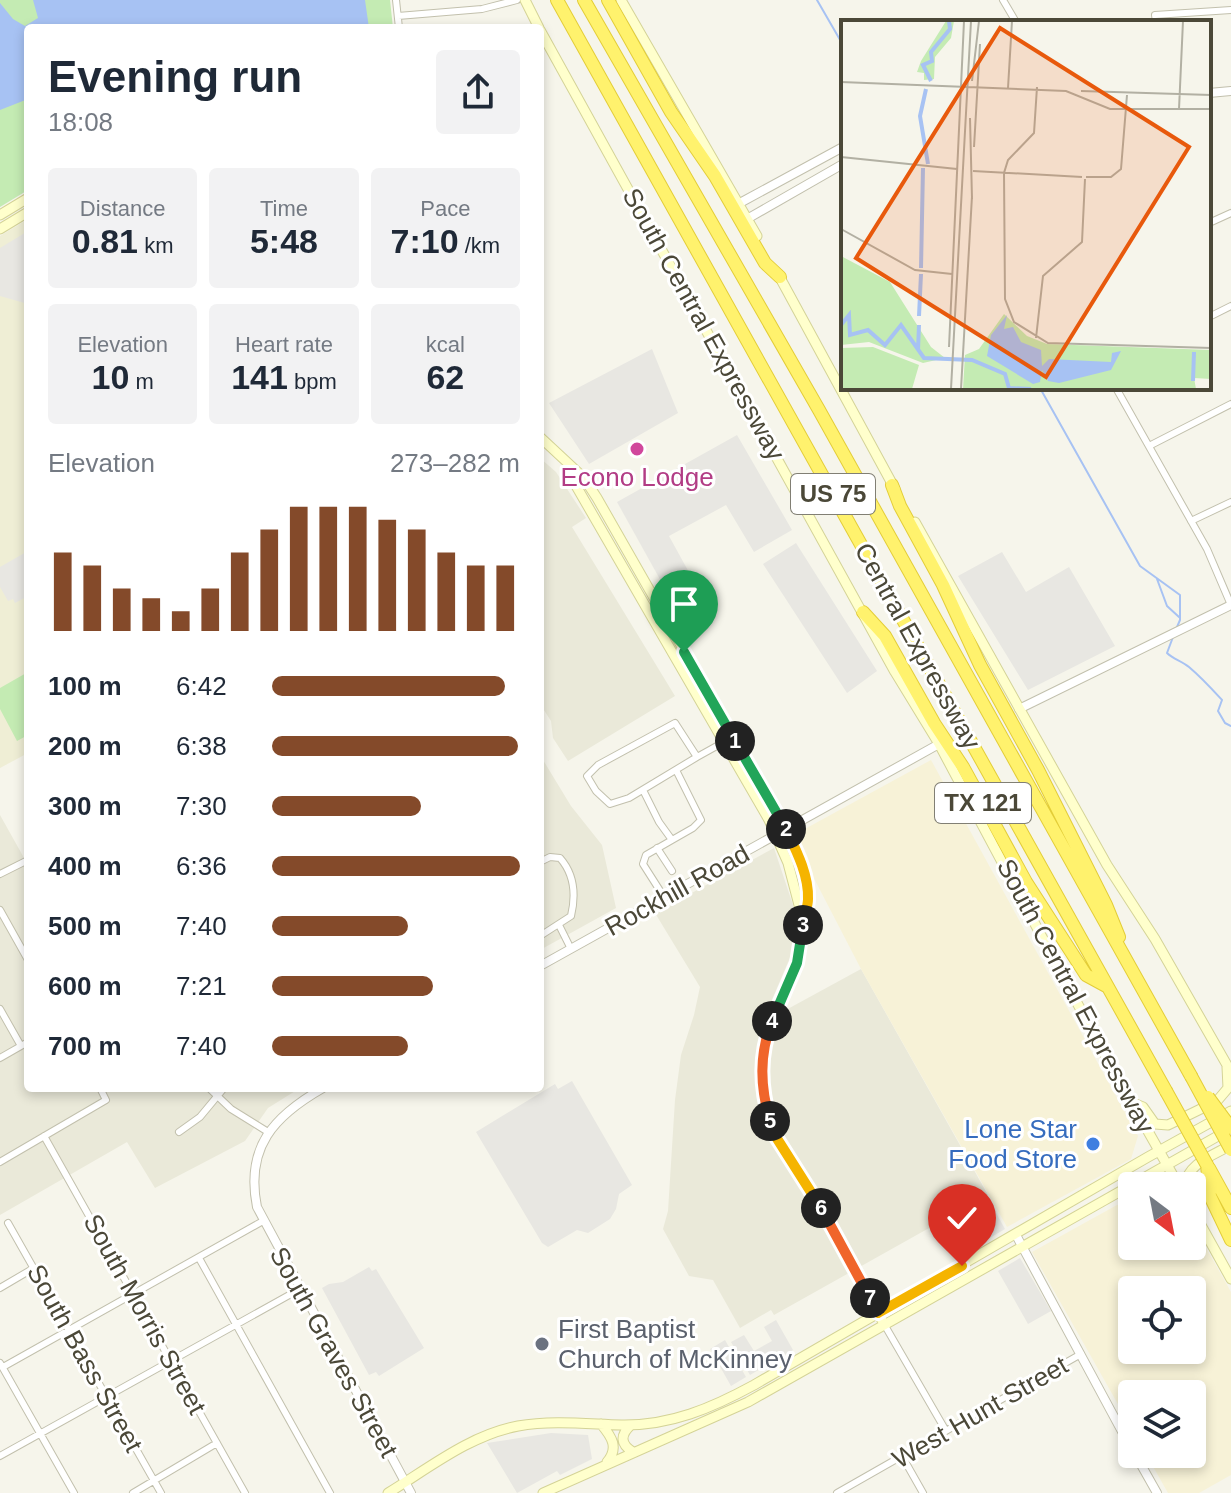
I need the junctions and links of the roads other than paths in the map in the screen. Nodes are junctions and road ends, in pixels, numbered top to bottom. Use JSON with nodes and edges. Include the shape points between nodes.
{"nodes":[{"id":1,"x":396,"y":0,"type":"edge"},
{"id":2,"x":517,"y":0,"type":"edge"},
{"id":3,"x":525,"y":0,"type":"edge"},
{"id":4,"x":557,"y":0,"type":"edge"},
{"id":5,"x":584,"y":0,"type":"edge"},
{"id":6,"x":608,"y":0,"type":"edge"},
{"id":7,"x":621,"y":0,"type":"edge"},
{"id":8,"x":1003,"y":0,"type":"edge"},
{"id":9,"x":1231,"y":10,"type":"edge"},
{"id":10,"x":398,"y":16,"type":"junction"},
{"id":11,"x":1156,"y":19,"type":"edge"},
{"id":12,"x":1015,"y":20,"type":"edge"},
{"id":13,"x":399,"y":24,"type":"edge"},
{"id":14,"x":537,"y":24,"type":"edge"},
{"id":15,"x":544,"y":36,"type":"edge"},
{"id":16,"x":1231,"y":91,"type":"edge"},
{"id":17,"x":1211,"y":93,"type":"edge"},
{"id":18,"x":841,"y":148,"type":"edge"},
{"id":19,"x":841,"y":165,"type":"edge"},
{"id":20,"x":803,"y":169,"type":"junction"},
{"id":21,"x":811,"y":183,"type":"junction"},
{"id":22,"x":24,"y":200,"type":"edge"},
{"id":23,"x":738,"y":204,"type":"junction"},
{"id":24,"x":1231,"y":213,"type":"edge"},
{"id":25,"x":24,"y":214,"type":"edge"},
{"id":26,"x":0,"y":215,"type":"edge"},
{"id":27,"x":747,"y":219,"type":"junction"},
{"id":28,"x":1211,"y":222,"type":"edge"},
{"id":29,"x":0,"y":229,"type":"edge"},
{"id":30,"x":780,"y":277,"type":"junction"},
{"id":31,"x":1231,"y":306,"type":"edge"},
{"id":32,"x":1211,"y":316,"type":"edge"},
{"id":33,"x":1117,"y":390,"type":"edge"},
{"id":34,"x":1231,"y":404,"type":"edge"},
{"id":35,"x":544,"y":441,"type":"edge"},
{"id":36,"x":1149,"y":446,"type":"junction"},
{"id":37,"x":569,"y":466,"type":"junction"},
{"id":38,"x":892,"y":485,"type":"junction"},
{"id":39,"x":1231,"y":502,"type":"edge"},
{"id":40,"x":1191,"y":521,"type":"junction"},
{"id":41,"x":1231,"y":605,"type":"edge"},
{"id":42,"x":863,"y":612,"type":"junction"},
{"id":43,"x":1019,"y":709,"type":"junction"},
{"id":44,"x":724,"y":742,"type":"junction"},
{"id":45,"x":939,"y":744,"type":"junction"},
{"id":46,"x":697,"y":757,"type":"junction"},
{"id":47,"x":676,"y":770,"type":"junction"},
{"id":48,"x":643,"y":790,"type":"junction"},
{"id":49,"x":786,"y":829,"type":"junction"},
{"id":50,"x":777,"y":835,"type":"junction"},
{"id":51,"x":672,"y":840,"type":"junction"},
{"id":52,"x":657,"y":848,"type":"junction"},
{"id":53,"x":544,"y":860,"type":"edge"},
{"id":54,"x":24,"y":862,"type":"edge"},
{"id":55,"x":672,"y":871,"type":"dead end"},
{"id":56,"x":0,"y":874,"type":"edge"},
{"id":57,"x":664,"y":897,"type":"junction"},
{"id":58,"x":0,"y":910,"type":"edge"},
{"id":59,"x":804,"y":912,"type":"junction"},
{"id":60,"x":559,"y":925,"type":"junction"},
{"id":61,"x":544,"y":934,"type":"edge"},
{"id":62,"x":571,"y":949,"type":"junction"},
{"id":63,"x":24,"y":953,"type":"edge"},
{"id":64,"x":544,"y":964,"type":"edge"},
{"id":65,"x":1134,"y":977,"type":"junction"},
{"id":66,"x":1108,"y":987,"type":"junction"},
{"id":67,"x":0,"y":1009,"type":"edge"},
{"id":68,"x":24,"y":1044,"type":"edge"},
{"id":69,"x":0,"y":1058,"type":"edge"},
{"id":70,"x":1229,"y":1068,"type":"edge"},
{"id":71,"x":1191,"y":1076,"type":"junction"},
{"id":72,"x":102,"y":1092,"type":"edge"},
{"id":73,"x":213,"y":1092,"type":"edge"},
{"id":74,"x":220,"y":1092,"type":"edge"},
{"id":75,"x":317,"y":1092,"type":"edge"},
{"id":76,"x":217,"y":1096,"type":"junction"},
{"id":77,"x":1131,"y":1102,"type":"junction"},
{"id":78,"x":1231,"y":1111,"type":"edge"},
{"id":79,"x":1231,"y":1128,"type":"edge"},
{"id":80,"x":179,"y":1132,"type":"dead end"},
{"id":81,"x":268,"y":1132,"type":"junction"},
{"id":82,"x":44,"y":1136,"type":"junction"},
{"id":83,"x":1231,"y":1148,"type":"edge"},
{"id":84,"x":1159,"y":1151,"type":"junction"},
{"id":85,"x":0,"y":1162,"type":"edge"},
{"id":86,"x":1168,"y":1166,"type":"junction"},
{"id":87,"x":1171,"y":1172,"type":"edge"},
{"id":88,"x":1190,"y":1172,"type":"edge"},
{"id":89,"x":1215,"y":1192,"type":"junction"},
{"id":90,"x":1231,"y":1208,"type":"edge"},
{"id":91,"x":263,"y":1221,"type":"junction"},
{"id":92,"x":8,"y":1223,"type":"dead end"},
{"id":93,"x":1206,"y":1234,"type":"edge"},
{"id":94,"x":1016,"y":1235,"type":"junction"},
{"id":95,"x":1231,"y":1240,"type":"edge"},
{"id":96,"x":1022,"y":1247,"type":"junction"},
{"id":97,"x":199,"y":1258,"type":"junction"},
{"id":98,"x":34,"y":1268,"type":"junction"},
{"id":99,"x":1231,"y":1279,"type":"edge"},
{"id":100,"x":0,"y":1288,"type":"edge"},
{"id":101,"x":300,"y":1289,"type":"junction"},
{"id":102,"x":134,"y":1295,"type":"junction"},
{"id":103,"x":878,"y":1313,"type":"junction"},
{"id":104,"x":884,"y":1324,"type":"junction"},
{"id":105,"x":235,"y":1326,"type":"junction"},
{"id":106,"x":70,"y":1331,"type":"junction"},
{"id":107,"x":1081,"y":1354,"type":"junction"},
{"id":108,"x":171,"y":1362,"type":"junction"},
{"id":109,"x":1,"y":1365,"type":"edge"},
{"id":110,"x":754,"y":1385,"type":"junction"},
{"id":111,"x":760,"y":1395,"type":"junction"},
{"id":112,"x":108,"y":1398,"type":"junction"},
{"id":113,"x":601,"y":1424,"type":"junction"},
{"id":114,"x":1118,"y":1424,"type":"edge"},
{"id":115,"x":631,"y":1425,"type":"junction"},
{"id":116,"x":946,"y":1431,"type":"junction"},
{"id":117,"x":40,"y":1434,"type":"junction"},
{"id":118,"x":217,"y":1443,"type":"junction"},
{"id":119,"x":633,"y":1452,"type":"junction"},
{"id":120,"x":0,"y":1456,"type":"edge"},
{"id":121,"x":902,"y":1456,"type":"junction"},
{"id":122,"x":605,"y":1465,"type":"junction"},
{"id":123,"x":1142,"y":1468,"type":"edge"},
{"id":124,"x":154,"y":1480,"type":"junction"},
{"id":125,"x":405,"y":1482,"type":"junction"},
{"id":126,"x":74,"y":1493,"type":"edge"},
{"id":127,"x":133,"y":1493,"type":"edge"},
{"id":128,"x":161,"y":1493,"type":"edge"},
{"id":129,"x":245,"y":1493,"type":"edge"},
{"id":130,"x":330,"y":1493,"type":"edge"},
{"id":131,"x":388,"y":1493,"type":"edge"},
{"id":132,"x":411,"y":1493,"type":"edge"},
{"id":133,"x":543,"y":1493,"type":"edge"},
{"id":134,"x":837,"y":1493,"type":"edge"},
{"id":135,"x":923,"y":1493,"type":"edge"},
{"id":136,"x":1157,"y":1493,"type":"edge"}],
"edges":[{"from":1,"to":10,"type":"street"},
{"from":2,"to":10,"type":"street","via":[[482,9]]},
{"from":3,"to":14,"type":"main road","name":"South Central Expressway","number":"TX 121"},
{"from":4,"to":66,"type":"highway","name":"Central Expressway","number":"US 75"},
{"from":5,"to":65,"type":"highway","name":"Central Expressway","number":"US 75"},
{"from":6,"to":30,"type":"highway","via":[[671,112],[765,263]]},
{"from":7,"to":23,"type":"main road"},
{"from":8,"to":12,"type":"street"},
{"from":9,"to":11,"type":"street"},
{"from":10,"to":13,"type":"street"},
{"from":15,"to":42,"type":"main road","name":"South Central Expressway","number":"TX 121"},
{"from":16,"to":17,"type":"street"},
{"from":18,"to":20,"type":"street"},
{"from":19,"to":21,"type":"street"},
{"from":20,"to":21,"type":"street"},
{"from":20,"to":23,"type":"street"},
{"from":21,"to":27,"type":"street"},
{"from":22,"to":26,"type":"main road"},
{"from":23,"to":27,"type":"main road"},
{"from":24,"to":28,"type":"street"},
{"from":25,"to":29,"type":"main road"},
{"from":27,"to":30,"type":"main road"},
{"from":30,"to":38,"type":"main road"},
{"from":31,"to":32,"type":"street"},
{"from":33,"to":36,"type":"street"},
{"from":34,"to":36,"type":"street"},
{"from":35,"to":37,"type":"main road"},
{"from":36,"to":40,"type":"street"},
{"from":37,"to":44,"type":"main road"},
{"from":37,"to":49,"type":"main road","via":[[597,498]]},
{"from":38,"to":43,"type":"main road"},
{"from":38,"to":65,"type":"highway","via":[[1106,905]]},
{"from":39,"to":40,"type":"street"},
{"from":40,"to":41,"type":"street"},
{"from":41,"to":43,"type":"street"},
{"from":42,"to":45,"type":"main road","name":"South Central Expressway"},
{"from":42,"to":66,"type":"highway","number":"TX 121","via":[[885,636],[1026,882],[1086,975]]},
{"from":43,"to":70,"type":"main road"},
{"from":44,"to":46,"type":"street"},
{"from":44,"to":50,"type":"main road"},
{"from":45,"to":49,"type":"street","name":"Rockhill Road"},
{"from":45,"to":77,"type":"main road","name":"South Central Expressway"},
{"from":46,"to":47,"type":"street"},
{"from":46,"to":48,"type":"street","via":[[675,723],[587,776],[610,804]]},
{"from":47,"to":48,"type":"street"},
{"from":47,"to":51,"type":"street","via":[[701,820]]},
{"from":48,"to":51,"type":"street"},
{"from":49,"to":50,"type":"street","name":"Rockhill Road"},
{"from":49,"to":59,"type":"main road","via":[[806,881],[809,903]]},
{"from":50,"to":57,"type":"street","name":"Rockhill Road"},
{"from":50,"to":59,"type":"main road"},
{"from":51,"to":52,"type":"street"},
{"from":52,"to":55,"type":"street"},
{"from":52,"to":57,"type":"street","via":[[643,864]]},
{"from":53,"to":60,"type":"street","via":[[560,858],[570,868],[573,906],[571,916]]},
{"from":54,"to":56,"type":"street"},
{"from":57,"to":62,"type":"street","name":"Rockhill Road"},
{"from":58,"to":63,"type":"street"},
{"from":59,"to":103,"type":"main road","via":[[797,963],[766,1037],[761,1076],[765,1103],[776,1137]]},
{"from":60,"to":61,"type":"street"},
{"from":60,"to":62,"type":"street"},
{"from":62,"to":64,"type":"street","name":"Rockhill Road"},
{"from":65,"to":71,"type":"highway","name":"Central Expressway","number":"US 75"},
{"from":66,"to":89,"type":"highway","name":"Central Expressway","number":"US 75","bridge":true,"via":[[1207,1165]]},
{"from":67,"to":68,"type":"street"},
{"from":68,"to":69,"type":"street"},
{"from":70,"to":77,"type":"main road","via":[[1225,1094],[1168,1125],[1155,1124],[1143,1107]]},
{"from":71,"to":79,"type":"highway","bridge":true},
{"from":71,"to":83,"type":"highway","name":"Central Expressway","number":"US 75","bridge":true},
{"from":72,"to":82,"type":"street","via":[[106,1100]]},
{"from":73,"to":76,"type":"street"},
{"from":74,"to":76,"type":"street"},
{"from":75,"to":81,"type":"street","via":[[285,1112]]},
{"from":76,"to":80,"type":"street"},
{"from":76,"to":81,"type":"street"},
{"from":77,"to":84,"type":"main road","name":"South Central Expressway"},
{"from":78,"to":84,"type":"main road"},
{"from":79,"to":86,"type":"main road"},
{"from":81,"to":91,"type":"street","name":"South Graves Street","via":[[255,1168],[254,1191]]},
{"from":82,"to":85,"type":"street"},
{"from":82,"to":102,"type":"street","name":"South Morris Street"},
{"from":83,"to":88,"type":"main road"},
{"from":84,"to":86,"type":"main road","name":"South Central Expressway"},
{"from":84,"to":94,"type":"main road"},
{"from":86,"to":87,"type":"main road","name":"South Central Expressway"},
{"from":86,"to":96,"type":"main road"},
{"from":89,"to":90,"type":"highway","name":"Central Expressway","number":"US 75"},
{"from":89,"to":95,"type":"highway"},
{"from":91,"to":97,"type":"street"},
{"from":91,"to":101,"type":"street","name":"South Graves Street"},
{"from":92,"to":98,"type":"street","name":"South Bass Street"},
{"from":93,"to":99,"type":"main road"},
{"from":94,"to":96,"type":"street"},
{"from":94,"to":103,"type":"main road"},
{"from":96,"to":104,"type":"main road"},
{"from":96,"to":107,"type":"street"},
{"from":97,"to":102,"type":"street"},
{"from":97,"to":105,"type":"street"},
{"from":98,"to":100,"type":"street"},
{"from":98,"to":106,"type":"street","name":"South Bass Street"},
{"from":101,"to":105,"type":"street"},
{"from":101,"to":125,"type":"street","name":"South Graves Street"},
{"from":102,"to":106,"type":"street"},
{"from":102,"to":108,"type":"street","name":"South Morris Street"},
{"from":103,"to":104,"type":"main road"},
{"from":103,"to":110,"type":"main road"},
{"from":104,"to":111,"type":"main road"},
{"from":104,"to":116,"type":"street"},
{"from":105,"to":108,"type":"street"},
{"from":105,"to":130,"type":"street"},
{"from":106,"to":109,"type":"street"},
{"from":106,"to":112,"type":"street","name":"South Bass Street"},
{"from":107,"to":114,"type":"street"},
{"from":107,"to":116,"type":"street","name":"West Hunt Street"},
{"from":108,"to":112,"type":"street"},
{"from":108,"to":118,"type":"street","name":"South Morris Street"},
{"from":109,"to":117,"type":"street"},
{"from":110,"to":111,"type":"main road"},
{"from":110,"to":115,"type":"main road","via":[[688,1416]]},
{"from":111,"to":119,"type":"main road"},
{"from":112,"to":117,"type":"street"},
{"from":112,"to":124,"type":"street","name":"South Bass Street"},
{"from":113,"to":115,"type":"main road"},
{"from":113,"to":122,"type":"main road","via":[[614,1444]]},
{"from":113,"to":125,"type":"main road","via":[[507,1429],[464,1446]]},
{"from":115,"to":119,"type":"main road","via":[[622,1440]]},
{"from":116,"to":121,"type":"street","name":"West Hunt Street"},
{"from":117,"to":120,"type":"street"},
{"from":117,"to":126,"type":"street"},
{"from":118,"to":124,"type":"street"},
{"from":118,"to":129,"type":"street","name":"South Morris Street"},
{"from":119,"to":122,"type":"main road"},
{"from":121,"to":134,"type":"street","name":"West Hunt Street"},
{"from":121,"to":135,"type":"street"},
{"from":122,"to":133,"type":"main road"},
{"from":123,"to":136,"type":"street"},
{"from":124,"to":127,"type":"street"},
{"from":124,"to":128,"type":"street","name":"South Bass Street"},
{"from":125,"to":131,"type":"main road"},
{"from":125,"to":132,"type":"street","name":"South Graves Street"}]}
